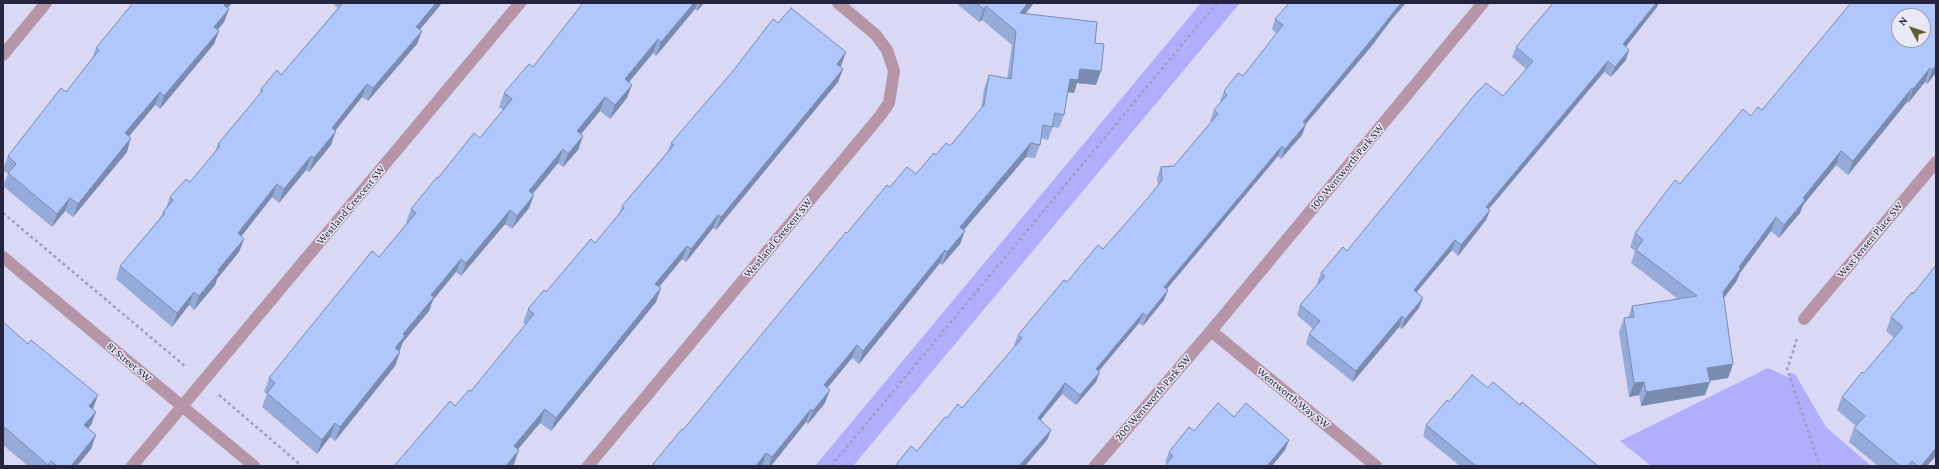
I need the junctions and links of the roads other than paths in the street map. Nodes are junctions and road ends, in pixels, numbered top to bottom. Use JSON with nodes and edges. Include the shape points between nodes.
{"nodes":[{"id":1,"x":46,"y":3,"type":"edge"},
{"id":2,"x":520,"y":3,"type":"edge"},
{"id":3,"x":838,"y":3,"type":"edge"},
{"id":4,"x":1484,"y":3,"type":"edge"},
{"id":5,"x":3,"y":55,"type":"edge"},
{"id":6,"x":1936,"y":162,"type":"edge"},
{"id":7,"x":3,"y":257,"type":"edge"},
{"id":8,"x":1804,"y":319,"type":"road end"},
{"id":9,"x":1211,"y":331,"type":"junction"},
{"id":10,"x":182,"y":406,"type":"junction"},
{"id":11,"x":132,"y":466,"type":"edge"},
{"id":12,"x":254,"y":466,"type":"edge"},
{"id":13,"x":588,"y":466,"type":"edge"},
{"id":14,"x":1095,"y":466,"type":"edge"},
{"id":15,"x":1376,"y":466,"type":"edge"}],
"edges":[{"from":1,"to":5,"type":"street"},
{"from":2,"to":10,"type":"street","name":"Westland Crescent SW"},
{"from":3,"to":13,"type":"street","name":"Westland Crescent SW","via":[[876,35],[887,50],[894,71],[889,103]]},
{"from":4,"to":9,"type":"street","name":"100 Wentworth Park SW"},
{"from":6,"to":8,"type":"street","name":"West Jensen Place SW"},
{"from":7,"to":10,"type":"street","name":"81 Street SW"},
{"from":9,"to":14,"type":"street","name":"200 Wentworth Park SW"},
{"from":9,"to":15,"type":"street","name":"Wentworth Way SW"},
{"from":10,"to":11,"type":"street","name":"Westland Crescent SW"},
{"from":10,"to":12,"type":"street","name":"81 Street SW"}]}
